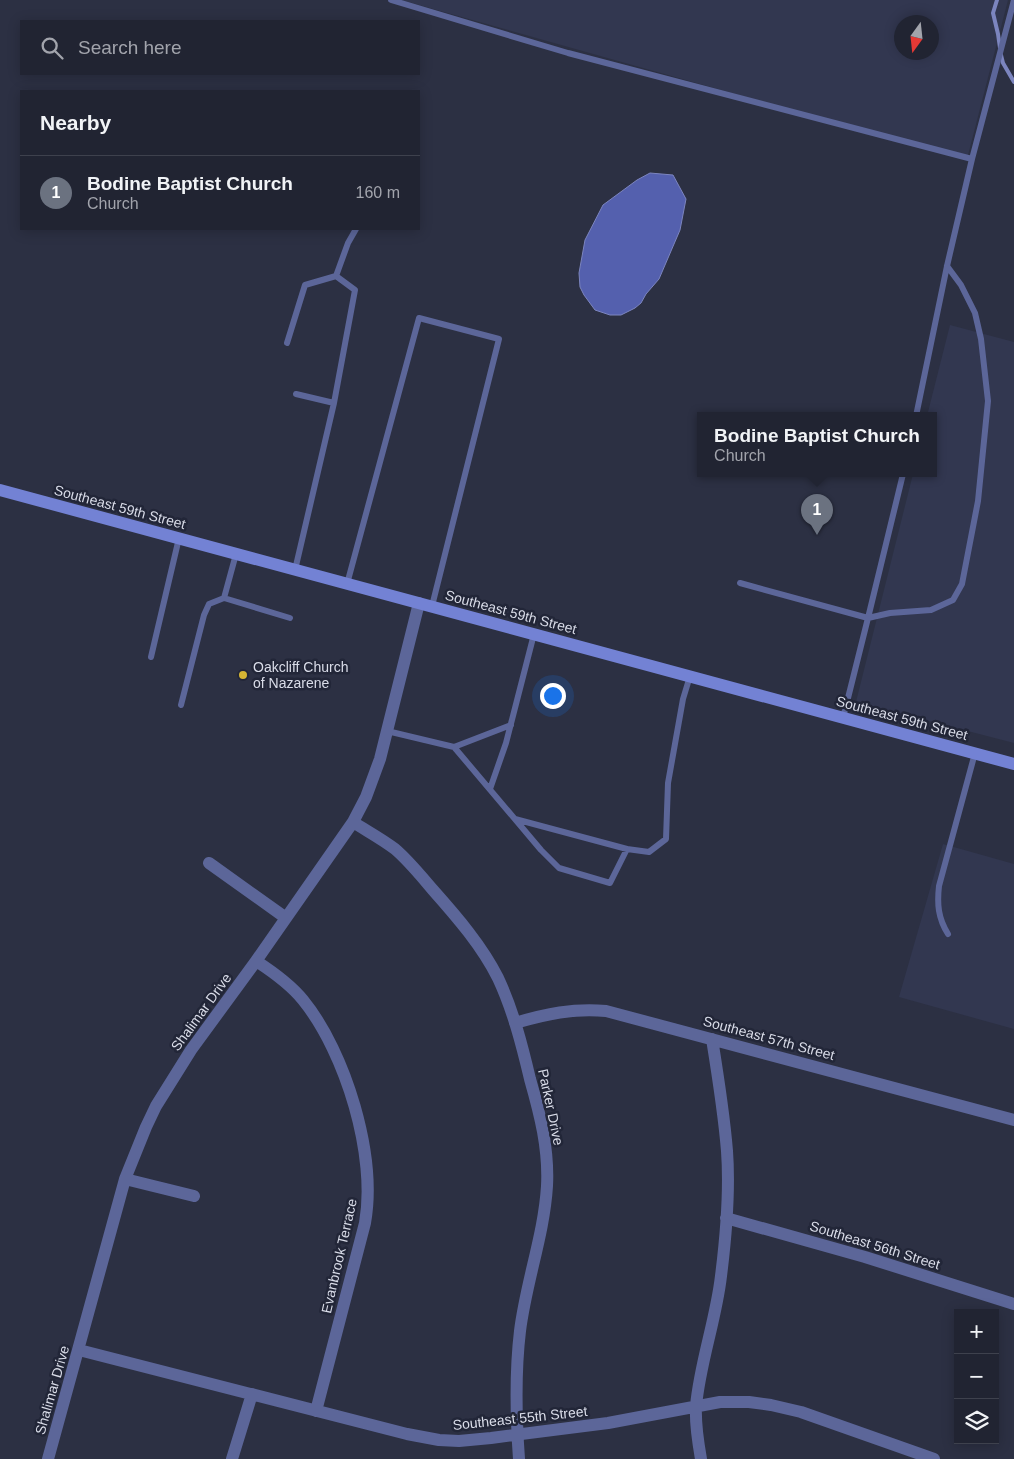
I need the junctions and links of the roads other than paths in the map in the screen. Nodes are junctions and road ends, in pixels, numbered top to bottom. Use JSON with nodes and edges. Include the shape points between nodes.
{"nodes":[{"id":1,"x":391,"y":0,"type":"edge"},
{"id":2,"x":1014,"y":0,"type":"edge"},
{"id":3,"x":972,"y":159,"type":"junction"},
{"id":4,"x":355,"y":230,"type":"edge"},
{"id":5,"x":947,"y":266,"type":"junction"},
{"id":6,"x":336,"y":276,"type":"junction"},
{"id":7,"x":287,"y":343,"type":"dead end"},
{"id":8,"x":296,"y":394,"type":"dead end"},
{"id":9,"x":334,"y":403,"type":"junction"},
{"id":10,"x":917,"y":412,"type":"edge"},
{"id":11,"x":902,"y":477,"type":"edge"},
{"id":12,"x":0,"y":490,"type":"edge"},
{"id":13,"x":178,"y":538,"type":"junction"},
{"id":14,"x":236,"y":554,"type":"junction"},
{"id":15,"x":295,"y":570,"type":"junction"},
{"id":16,"x":740,"y":583,"type":"dead end"},
{"id":17,"x":347,"y":584,"type":"junction"},
{"id":18,"x":224,"y":598,"type":"junction"},
{"id":19,"x":419,"y":603,"type":"junction"},
{"id":20,"x":432,"y":606,"type":"junction"},
{"id":21,"x":290,"y":618,"type":"dead end"},
{"id":22,"x":868,"y":618,"type":"junction"},
{"id":23,"x":534,"y":634,"type":"junction"},
{"id":24,"x":151,"y":657,"type":"dead end"},
{"id":25,"x":690,"y":676,"type":"junction"},
{"id":26,"x":181,"y":705,"type":"dead end"},
{"id":27,"x":842,"y":718,"type":"junction"},
{"id":28,"x":511,"y":725,"type":"junction"},
{"id":29,"x":387,"y":731,"type":"junction"},
{"id":30,"x":454,"y":747,"type":"junction"},
{"id":31,"x":976,"y":753,"type":"junction"},
{"id":32,"x":1014,"y":764,"type":"edge"},
{"id":33,"x":490,"y":789,"type":"junction"},
{"id":34,"x":515,"y":819,"type":"junction"},
{"id":35,"x":353,"y":822,"type":"junction"},
{"id":36,"x":627,"y":849,"type":"junction"},
{"id":37,"x":209,"y":863,"type":"dead end"},
{"id":38,"x":286,"y":918,"type":"junction"},
{"id":39,"x":948,"y":934,"type":"dead end"},
{"id":40,"x":256,"y":961,"type":"junction"},
{"id":41,"x":515,"y":1024,"type":"junction"},
{"id":42,"x":712,"y":1038,"type":"junction"},
{"id":43,"x":1014,"y":1120,"type":"edge"},
{"id":44,"x":125,"y":1179,"type":"junction"},
{"id":45,"x":194,"y":1196,"type":"dead end"},
{"id":46,"x":726,"y":1218,"type":"junction"},
{"id":47,"x":1014,"y":1304,"type":"edge"},
{"id":48,"x":80,"y":1350,"type":"junction"},
{"id":49,"x":252,"y":1394,"type":"junction"},
{"id":50,"x":696,"y":1408,"type":"junction"},
{"id":51,"x":316,"y":1411,"type":"junction"},
{"id":52,"x":517,"y":1435,"type":"junction"},
{"id":53,"x":48,"y":1459,"type":"edge"},
{"id":54,"x":232,"y":1459,"type":"edge"},
{"id":55,"x":519,"y":1459,"type":"edge"},
{"id":56,"x":701,"y":1459,"type":"edge"},
{"id":57,"x":934,"y":1459,"type":"edge"}],
"edges":[{"from":1,"to":3,"type":"lane","via":[[568,53]]},
{"from":2,"to":3,"type":"lane"},
{"from":3,"to":5,"type":"lane"},
{"from":4,"to":6,"type":"lane"},
{"from":5,"to":10,"type":"lane"},
{"from":5,"to":22,"type":"lane","via":[[975,313],[988,402],[978,501],[962,584],[953,600],[931,610]]},
{"from":6,"to":7,"type":"lane","via":[[306,285]]},
{"from":6,"to":9,"type":"lane","via":[[356,290]]},
{"from":8,"to":9,"type":"lane"},
{"from":9,"to":15,"type":"lane"},
{"from":11,"to":22,"type":"lane"},
{"from":12,"to":13,"type":"main road","name":"Southeast 59th Street"},
{"from":13,"to":14,"type":"main road","name":"Southeast 59th Street"},
{"from":13,"to":24,"type":"lane"},
{"from":14,"to":15,"type":"main road","name":"Southeast 59th Street"},
{"from":14,"to":18,"type":"lane"},
{"from":15,"to":17,"type":"main road","name":"Southeast 59th Street"},
{"from":16,"to":22,"type":"lane"},
{"from":17,"to":19,"type":"main road","name":"Southeast 59th Street"},
{"from":17,"to":20,"type":"lane","via":[[419,318],[499,339]]},
{"from":18,"to":21,"type":"lane"},
{"from":18,"to":26,"type":"lane","via":[[209,604],[204,615]]},
{"from":19,"to":20,"type":"main road","name":"Southeast 59th Street"},
{"from":19,"to":29,"type":"street","name":"Shalimar Drive"},
{"from":20,"to":23,"type":"main road","name":"Southeast 59th Street"},
{"from":22,"to":27,"type":"lane"},
{"from":23,"to":25,"type":"main road","name":"Southeast 59th Street"},
{"from":23,"to":28,"type":"lane"},
{"from":25,"to":27,"type":"main road","name":"Southeast 59th Street"},
{"from":25,"to":36,"type":"lane","via":[[668,783],[666,839],[649,852]]},
{"from":27,"to":31,"type":"main road","name":"Southeast 59th Street"},
{"from":28,"to":30,"type":"lane"},
{"from":28,"to":33,"type":"lane"},
{"from":29,"to":30,"type":"lane"},
{"from":29,"to":35,"type":"street","name":"Shalimar Drive","via":[[374,779]]},
{"from":30,"to":33,"type":"lane"},
{"from":31,"to":32,"type":"main road","name":"Southeast 59th Street"},
{"from":31,"to":39,"type":"lane","via":[[939,886],[940,921]]},
{"from":33,"to":34,"type":"lane"},
{"from":34,"to":36,"type":"lane"},
{"from":34,"to":36,"type":"lane","via":[[559,868],[610,883]]},
{"from":35,"to":38,"type":"street","name":"Shalimar Drive"},
{"from":35,"to":41,"type":"street","name":"Parker Drive","via":[[394,848],[455,916],[498,978]]},
{"from":37,"to":38,"type":"street"},
{"from":38,"to":40,"type":"street","name":"Shalimar Drive"},
{"from":40,"to":44,"type":"street","name":"Shalimar Drive","via":[[169,1084],[146,1127]]},
{"from":40,"to":51,"type":"street","name":"Evanbrook Terrace","via":[[302,998],[326,1034],[338,1059],[358,1121],[368,1177],[365,1223]]},
{"from":41,"to":42,"type":"street","name":"Southeast 57th Street","via":[[550,1013],[588,1009]]},
{"from":41,"to":52,"type":"street","name":"Parker Drive","via":[[543,1126],[548,1169],[545,1205],[520,1331]]},
{"from":42,"to":43,"type":"street","name":"Southeast 57th Street"},
{"from":42,"to":46,"type":"street","via":[[727,1152]]},
{"from":44,"to":45,"type":"street"},
{"from":44,"to":48,"type":"street","name":"Shalimar Drive"},
{"from":46,"to":47,"type":"street","name":"Southeast 56th Street"},
{"from":46,"to":50,"type":"street","via":[[718,1301]]},
{"from":48,"to":49,"type":"street","name":"Southeast 55th Street"},
{"from":48,"to":53,"type":"street","name":"Shalimar Drive"},
{"from":49,"to":51,"type":"street","name":"Southeast 55th Street"},
{"from":49,"to":54,"type":"street"},
{"from":50,"to":52,"type":"street","name":"Southeast 55th Street"},
{"from":50,"to":56,"type":"street"},
{"from":50,"to":57,"type":"street","name":"Southeast 55th Street","via":[[720,1402],[771,1405],[802,1412]]},
{"from":51,"to":52,"type":"street","name":"Southeast 55th Street","via":[[439,1440]]},
{"from":52,"to":55,"type":"street","name":"Parker Drive"}]}
